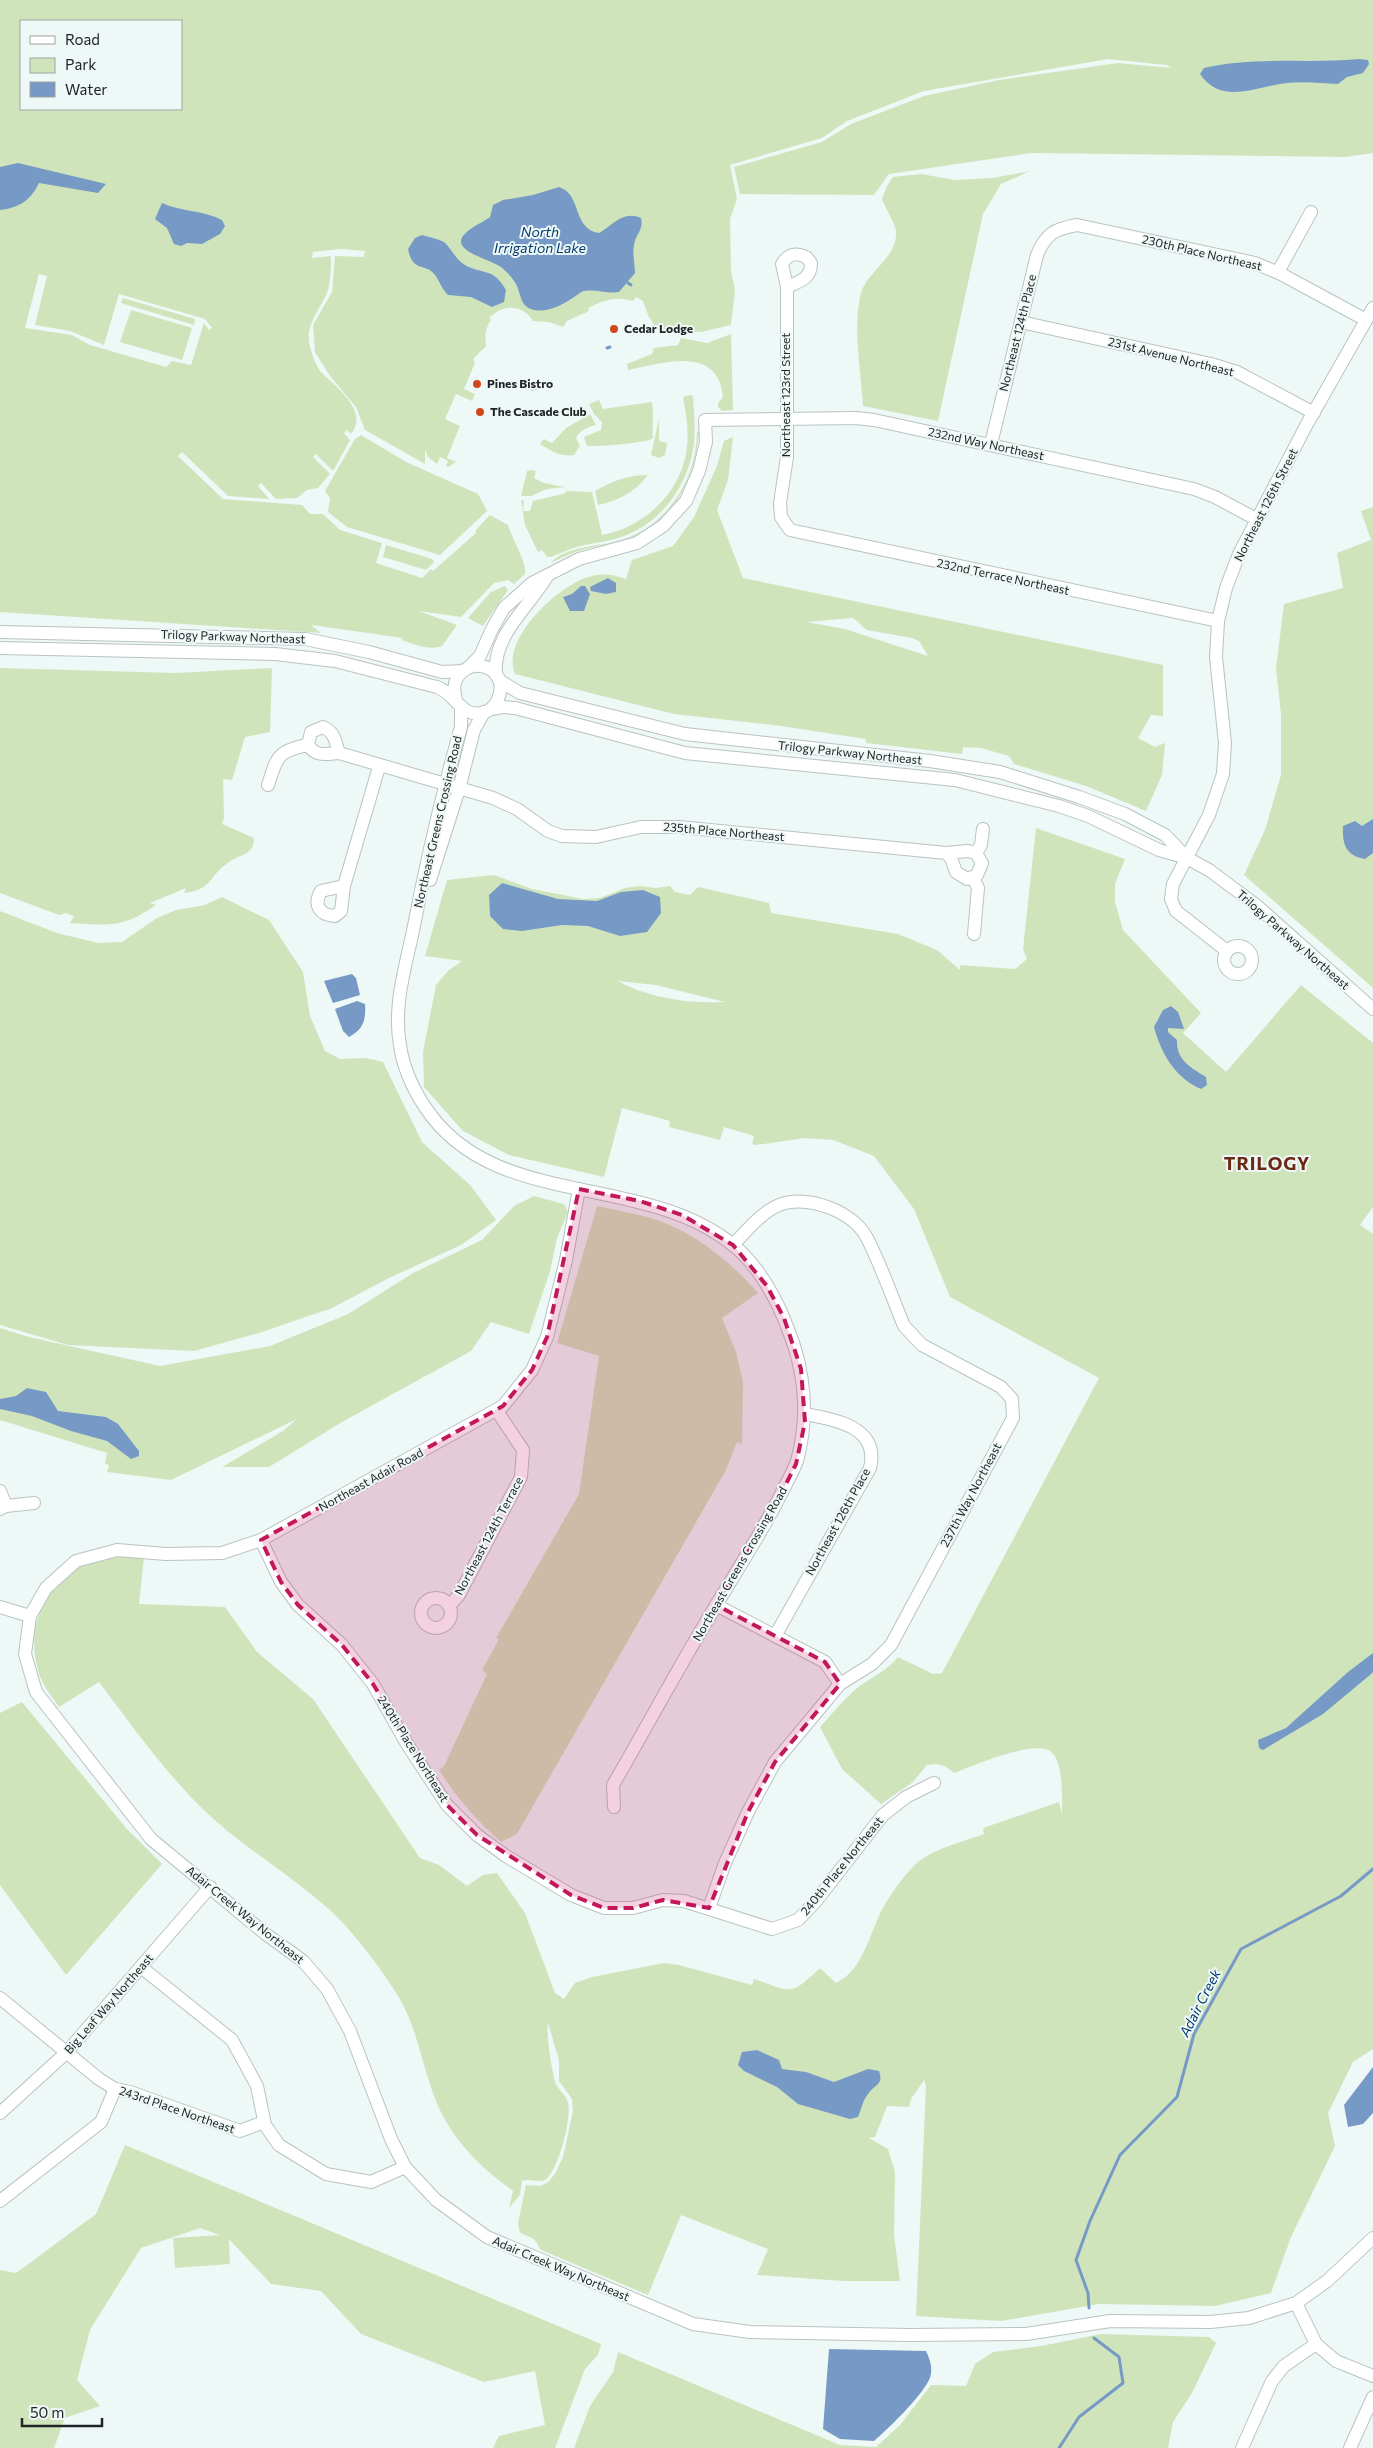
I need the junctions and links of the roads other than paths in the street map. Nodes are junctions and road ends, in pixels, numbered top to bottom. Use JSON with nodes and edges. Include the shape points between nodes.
{"nodes":[{"id":1,"x":1311,"y":212,"type":"dead end"},
{"id":2,"x":1057,"y":229,"type":"joint"},
{"id":3,"x":1278,"y":272,"type":"junction"},
{"id":4,"x":788,"y":287,"type":"dead end"},
{"id":5,"x":1373,"y":308,"type":"edge"},
{"id":6,"x":1366,"y":320,"type":"junction"},
{"id":7,"x":1021,"y":322,"type":"junction"},
{"id":8,"x":1314,"y":412,"type":"junction"},
{"id":9,"x":787,"y":420,"type":"junction"},
{"id":10,"x":991,"y":444,"type":"junction"},
{"id":11,"x":1256,"y":519,"type":"junction"},
{"id":12,"x":790,"y":530,"type":"joint"},
{"id":13,"x":546,"y":578,"type":"junction"},
{"id":14,"x":1218,"y":622,"type":"junction"},
{"id":15,"x":0,"y":632,"type":"edge"},
{"id":16,"x":0,"y":648,"type":"edge"},
{"id":17,"x":466,"y":669,"type":"junction"},
{"id":18,"x":498,"y":678,"type":"junction"},
{"id":19,"x":458,"y":703,"type":"junction"},
{"id":20,"x":487,"y":711,"type":"junction"},
{"id":21,"x":308,"y":745,"type":"junction"},
{"id":22,"x":339,"y":753,"type":"junction"},
{"id":23,"x":379,"y":766,"type":"junction"},
{"id":24,"x":268,"y":785,"type":"dead end"},
{"id":25,"x":444,"y":785,"type":"junction"},
{"id":26,"x":459,"y":789,"type":"junction"},
{"id":27,"x":983,"y":829,"type":"dead end"},
{"id":28,"x":946,"y":852,"type":"junction"},
{"id":29,"x":976,"y":853,"type":"junction"},
{"id":30,"x":1187,"y":858,"type":"junction"},
{"id":31,"x":973,"y":878,"type":"junction"},
{"id":32,"x":344,"y":886,"type":"dead end"},
{"id":33,"x":974,"y":934,"type":"dead end"},
{"id":34,"x":411,"y":937,"type":"junction"},
{"id":35,"x":1227,"y":952,"type":"dead end"},
{"id":36,"x":1373,"y":1009,"type":"edge"},
{"id":37,"x":579,"y":1189,"type":"junction"},
{"id":38,"x":732,"y":1244,"type":"junction"},
{"id":39,"x":497,"y":1411,"type":"junction"},
{"id":40,"x":804,"y":1414,"type":"junction"},
{"id":41,"x":0,"y":1490,"type":"edge"},
{"id":42,"x":34,"y":1503,"type":"dead end"},
{"id":43,"x":3,"y":1507,"type":"edge"},
{"id":44,"x":261,"y":1540,"type":"junction"},
{"id":45,"x":716,"y":1605,"type":"junction"},
{"id":46,"x":449,"y":1606,"type":"dead end"},
{"id":47,"x":0,"y":1607,"type":"edge"},
{"id":48,"x":30,"y":1616,"type":"junction"},
{"id":49,"x":775,"y":1636,"type":"junction"},
{"id":50,"x":840,"y":1684,"type":"junction"},
{"id":51,"x":934,"y":1782,"type":"dead end"},
{"id":52,"x":614,"y":1807,"type":"dead end"},
{"id":53,"x":210,"y":1887,"type":"junction"},
{"id":54,"x":709,"y":1908,"type":"junction"},
{"id":55,"x":141,"y":1967,"type":"junction"},
{"id":56,"x":0,"y":1998,"type":"edge"},
{"id":57,"x":66,"y":2053,"type":"junction"},
{"id":58,"x":115,"y":2089,"type":"junction"},
{"id":59,"x":0,"y":2113,"type":"edge"},
{"id":60,"x":264,"y":2122,"type":"junction"},
{"id":61,"x":405,"y":2167,"type":"junction"},
{"id":62,"x":0,"y":2201,"type":"edge"},
{"id":63,"x":1373,"y":2238,"type":"edge"},
{"id":64,"x":1296,"y":2303,"type":"junction"},
{"id":65,"x":1316,"y":2344,"type":"junction"},
{"id":66,"x":1373,"y":2376,"type":"edge"},
{"id":67,"x":1373,"y":2397,"type":"edge"},
{"id":68,"x":1242,"y":2448,"type":"edge"},
{"id":69,"x":1350,"y":2448,"type":"edge"}],
"edges":[{"from":1,"to":3,"type":"street"},
{"from":2,"to":3,"type":"street","name":"230th Place Northeast","via":[[1077,225],[1255,263]]},
{"from":2,"to":7,"type":"street","name":"Northeast 124th Place","via":[[1043,241]]},
{"from":3,"to":6,"type":"street","name":"230th Place Northeast"},
{"from":4,"to":9,"type":"street","name":"Northeast 123rd Street"},
{"from":5,"to":6,"type":"street","name":"Northeast 126th Street"},
{"from":6,"to":8,"type":"street","name":"Northeast 126th Street"},
{"from":7,"to":8,"type":"street","name":"231st Avenue Northeast","via":[[1211,364],[1237,372]]},
{"from":7,"to":10,"type":"street","name":"Northeast 124th Place"},
{"from":8,"to":11,"type":"street","name":"Northeast 126th Street"},
{"from":9,"to":10,"type":"street","name":"232nd Way Northeast","via":[[874,420]]},
{"from":9,"to":12,"type":"street","name":"Northeast 123rd Street","via":[[787,458],[780,503],[781,517]]},
{"from":9,"to":13,"type":"street","name":"232nd Way Northeast","via":[[706,420],[706,442],[699,471],[686,501],[663,526],[636,543],[579,560]]},
{"from":10,"to":11,"type":"street","name":"232nd Way Northeast","via":[[1194,489]]},
{"from":11,"to":14,"type":"street","name":"Northeast 126th Street","via":[[1226,588]]},
{"from":12,"to":14,"type":"street","name":"232nd Terrace Northeast"},
{"from":13,"to":17,"type":"street","via":[[532,583],[504,608],[480,656]]},
{"from":13,"to":18,"type":"street","via":[[499,647],[495,664]]},
{"from":14,"to":30,"type":"street","name":"Northeast 126th Street","via":[[1216,657],[1225,743],[1223,774],[1209,815]]},
{"from":15,"to":17,"type":"street","name":"Trilogy Parkway Northeast","via":[[305,639],[442,672]]},
{"from":16,"to":19,"type":"street","name":"Trilogy Parkway Northeast","via":[[275,654],[335,661],[437,686]]},
{"from":17,"to":18,"type":"street","via":[[484,666]]},
{"from":17,"to":19,"type":"street","via":[[455,684]]},
{"from":18,"to":20,"type":"street","via":[[500,696]]},
{"from":18,"to":30,"type":"street","name":"Trilogy Parkway Northeast","via":[[520,693],[685,734],[1000,772],[1124,814],[1165,835]]},
{"from":19,"to":20,"type":"street","via":[[468,711]]},
{"from":19,"to":25,"type":"street","name":"Northeast Greens Crossing Road","via":[[461,727]]},
{"from":20,"to":26,"type":"street","name":"Northeast Greens Crossing Road","via":[[474,730]]},
{"from":20,"to":30,"type":"street","name":"Trilogy Parkway Northeast","via":[[515,708],[685,753],[954,780],[1059,806],[1088,816],[1159,850]]},
{"from":21,"to":22,"type":"street","name":"235th Place Northeast","via":[[316,754]]},
{"from":21,"to":22,"type":"street","via":[[311,732],[324,727],[335,736]]},
{"from":21,"to":24,"type":"street","via":[[287,749],[277,759]]},
{"from":22,"to":23,"type":"street","name":"235th Place Northeast"},
{"from":23,"to":25,"type":"street","name":"235th Place Northeast"},
{"from":23,"to":32,"type":"street"},
{"from":25,"to":26,"type":"street","name":"235th Place Northeast"},
{"from":25,"to":34,"type":"street","name":"Northeast Greens Crossing Road"},
{"from":26,"to":28,"type":"street","name":"235th Place Northeast","via":[[509,805],[548,831],[562,836],[596,837],[659,826]]},
{"from":26,"to":34,"type":"street","name":"Northeast Greens Crossing Road"},
{"from":27,"to":29,"type":"street","via":[[981,845]]},
{"from":28,"to":29,"type":"street","name":"235th Place Northeast"},
{"from":28,"to":31,"type":"street","via":[[956,872],[967,879]]},
{"from":29,"to":31,"type":"street","via":[[982,863]]},
{"from":30,"to":35,"type":"street","name":"Northeast 126th Street","via":[[1171,892],[1173,906]]},
{"from":30,"to":36,"type":"street","name":"Trilogy Parkway Northeast","via":[[1256,905]]},
{"from":31,"to":33,"type":"street","via":[[978,888]]},
{"from":34,"to":37,"type":"street","name":"Northeast Greens Crossing Road","via":[[398,1001],[399,1043],[417,1096],[430,1116],[447,1136],[488,1163],[506,1171]]},
{"from":37,"to":38,"type":"street","name":"Northeast Greens Crossing Road","via":[[653,1205],[682,1215]]},
{"from":37,"to":39,"type":"street","name":"Northeast Adair Road","via":[[547,1337],[532,1370]]},
{"from":38,"to":40,"type":"street","name":"Northeast Greens Crossing Road","via":[[767,1286],[784,1318],[801,1369]]},
{"from":38,"to":50,"type":"street","name":"237th Way Northeast","via":[[780,1205],[811,1201],[843,1214],[866,1236],[910,1335],[1001,1387],[1012,1400],[1013,1418],[891,1645],[872,1664]]},
{"from":39,"to":44,"type":"street","name":"Northeast Adair Road"},
{"from":39,"to":46,"type":"street","name":"Northeast 124th Terrace","via":[[523,1450],[522,1477],[459,1595]]},
{"from":40,"to":45,"type":"street","name":"Northeast Greens Crossing Road","via":[[796,1464],[771,1514]]},
{"from":40,"to":49,"type":"street","name":"Northeast 126th Place","via":[[839,1422],[860,1432],[867,1440],[872,1458],[870,1468]]},
{"from":41,"to":43,"type":"street"},
{"from":42,"to":43,"type":"street"},
{"from":44,"to":48,"type":"street","name":"Northeast Adair Road","via":[[222,1553],[166,1554],[117,1550],[76,1561],[46,1588]]},
{"from":44,"to":54,"type":"street","name":"240th Place Northeast","via":[[281,1582],[298,1605],[342,1645],[374,1684],[407,1744],[447,1805],[477,1835],[571,1894],[604,1908],[633,1908],[663,1900],[684,1901]]},
{"from":45,"to":49,"type":"street"},
{"from":45,"to":52,"type":"street","name":"Northeast Greens Crossing Road","via":[[613,1785]]},
{"from":47,"to":48,"type":"street"},
{"from":48,"to":53,"type":"street","name":"Adair Creek Way Northeast","via":[[25,1654],[36,1692],[151,1839]]},
{"from":49,"to":50,"type":"street","via":[[825,1662]]},
{"from":50,"to":54,"type":"street","name":"237th Way Northeast","via":[[775,1762],[748,1812]]},
{"from":51,"to":54,"type":"street","name":"240th Place Northeast","via":[[906,1797],[883,1815],[798,1920],[772,1929]]},
{"from":53,"to":55,"type":"street","name":"Big Leaf Way Northeast"},
{"from":53,"to":61,"type":"street","name":"Adair Creek Way Northeast","via":[[302,1961],[327,1989],[350,2031]]},
{"from":55,"to":57,"type":"street","name":"Big Leaf Way Northeast"},
{"from":55,"to":60,"type":"street","via":[[232,2040],[257,2086]]},
{"from":56,"to":57,"type":"street","name":"243rd Place Northeast"},
{"from":57,"to":58,"type":"street","name":"243rd Place Northeast"},
{"from":57,"to":59,"type":"street","name":"Big Leaf Way Northeast"},
{"from":58,"to":60,"type":"street","name":"243rd Place Northeast","via":[[240,2132]]},
{"from":58,"to":62,"type":"street","via":[[101,2122]]},
{"from":60,"to":61,"type":"street","via":[[279,2145],[326,2174],[371,2182]]},
{"from":61,"to":64,"type":"street","name":"Adair Creek Way Northeast","via":[[436,2200],[487,2237],[693,2324],[750,2332],[1026,2334],[1110,2321],[1210,2322],[1249,2318]]},
{"from":63,"to":64,"type":"street","name":"Adair Creek Way Northeast","via":[[1327,2282]]},
{"from":64,"to":65,"type":"street"},
{"from":65,"to":66,"type":"street","via":[[1336,2361]]},
{"from":65,"to":68,"type":"street","via":[[1284,2366],[1272,2381]]},
{"from":67,"to":69,"type":"street"}]}
